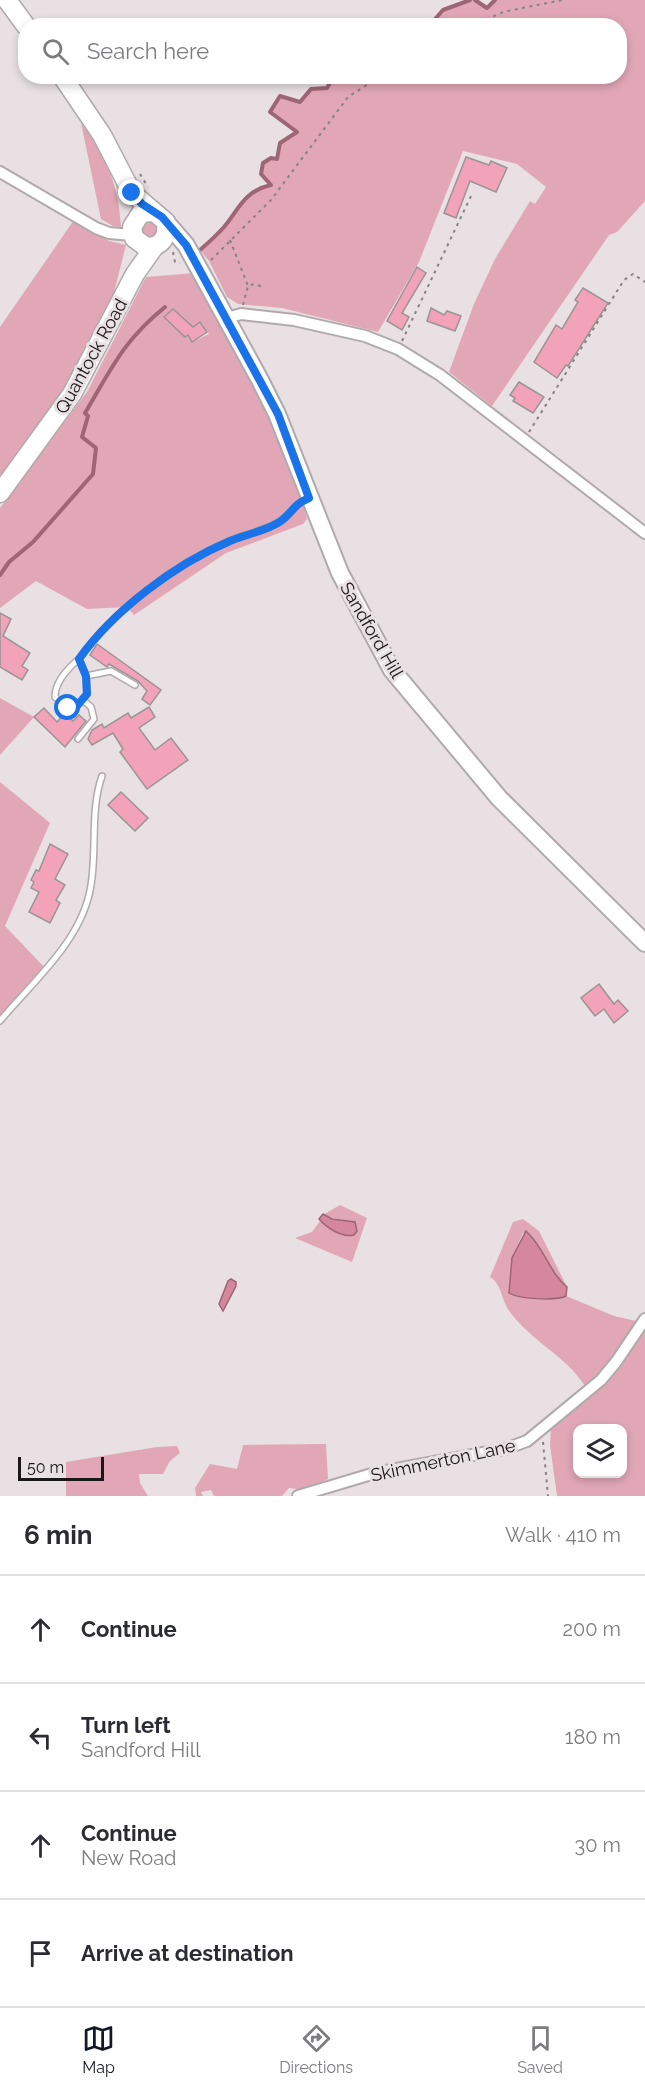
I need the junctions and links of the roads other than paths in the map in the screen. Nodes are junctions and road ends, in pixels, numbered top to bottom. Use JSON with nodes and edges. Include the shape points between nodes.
{"nodes":[{"id":1,"x":8,"y":0,"type":"edge"},
{"id":2,"x":20,"y":18,"type":"edge"},
{"id":3,"x":67,"y":84,"type":"edge"},
{"id":4,"x":0,"y":172,"type":"edge"},
{"id":5,"x":130,"y":174,"type":"junction"},
{"id":6,"x":158,"y":209,"type":"junction"},
{"id":7,"x":133,"y":233,"type":"junction"},
{"id":8,"x":156,"y":246,"type":"junction"},
{"id":9,"x":195,"y":262,"type":"junction"},
{"id":10,"x":135,"y":274,"type":"junction"},
{"id":11,"x":234,"y":316,"type":"junction"},
{"id":12,"x":0,"y":493,"type":"edge"},
{"id":13,"x":309,"y":498,"type":"junction"},
{"id":14,"x":645,"y":533,"type":"edge"},
{"id":15,"x":79,"y":659,"type":"junction"},
{"id":16,"x":86,"y":676,"type":"junction"},
{"id":17,"x":135,"y":685,"type":"dead end"},
{"id":18,"x":84,"y":700,"type":"junction"},
{"id":19,"x":78,"y":739,"type":"dead end"},
{"id":20,"x":102,"y":776,"type":"dead end"},
{"id":21,"x":645,"y":944,"type":"edge"},
{"id":22,"x":0,"y":1021,"type":"edge"},
{"id":23,"x":645,"y":1319,"type":"edge"},
{"id":24,"x":298,"y":1496,"type":"edge"}],
"edges":[{"from":1,"to":2,"type":"main road"},
{"from":3,"to":5,"type":"main road"},
{"from":4,"to":7,"type":"street","via":[[96,228],[109,233]]},
{"from":5,"to":6,"type":"main road","via":[[142,204]]},
{"from":5,"to":7,"type":"main road","name":"Quantock Road"},
{"from":6,"to":7,"type":"main road","via":[[141,213]]},
{"from":6,"to":8,"type":"main road","via":[[166,234]]},
{"from":6,"to":9,"type":"main road","name":"Sandford Hill"},
{"from":7,"to":8,"type":"main road","via":[[142,246]]},
{"from":7,"to":10,"type":"main road","name":"Quantock Road"},
{"from":8,"to":9,"type":"main road","via":[[174,247]]},
{"from":8,"to":10,"type":"main road","name":"Quantock Road"},
{"from":9,"to":11,"type":"main road","name":"Sandford Hill"},
{"from":10,"to":12,"type":"main road","name":"Quantock Road","via":[[72,394]]},
{"from":11,"to":13,"type":"main road","name":"Sandford Hill","via":[[278,414]]},
{"from":11,"to":14,"type":"street","via":[[294,320],[340,329],[398,349],[440,375]]},
{"from":13,"to":15,"type":"lane","via":[[295,504],[282,520],[230,541],[178,570],[108,623]]},
{"from":13,"to":21,"type":"main road","name":"Sandford Hill","via":[[339,573],[367,627],[414,699],[498,798]]},
{"from":15,"to":16,"type":"lane"},
{"from":15,"to":18,"type":"lane","via":[[61,679],[55,698],[68,708]]},
{"from":16,"to":17,"type":"lane","via":[[111,671]]},
{"from":16,"to":18,"type":"lane"},
{"from":18,"to":19,"type":"lane","via":[[91,707],[93,719]]},
{"from":20,"to":22,"type":"lane","via":[[96,793],[95,862],[84,909],[65,946]]},
{"from":23,"to":24,"type":"street","name":"Skimmerton Lane","via":[[601,1380],[528,1441],[505,1449],[375,1473]]}]}
